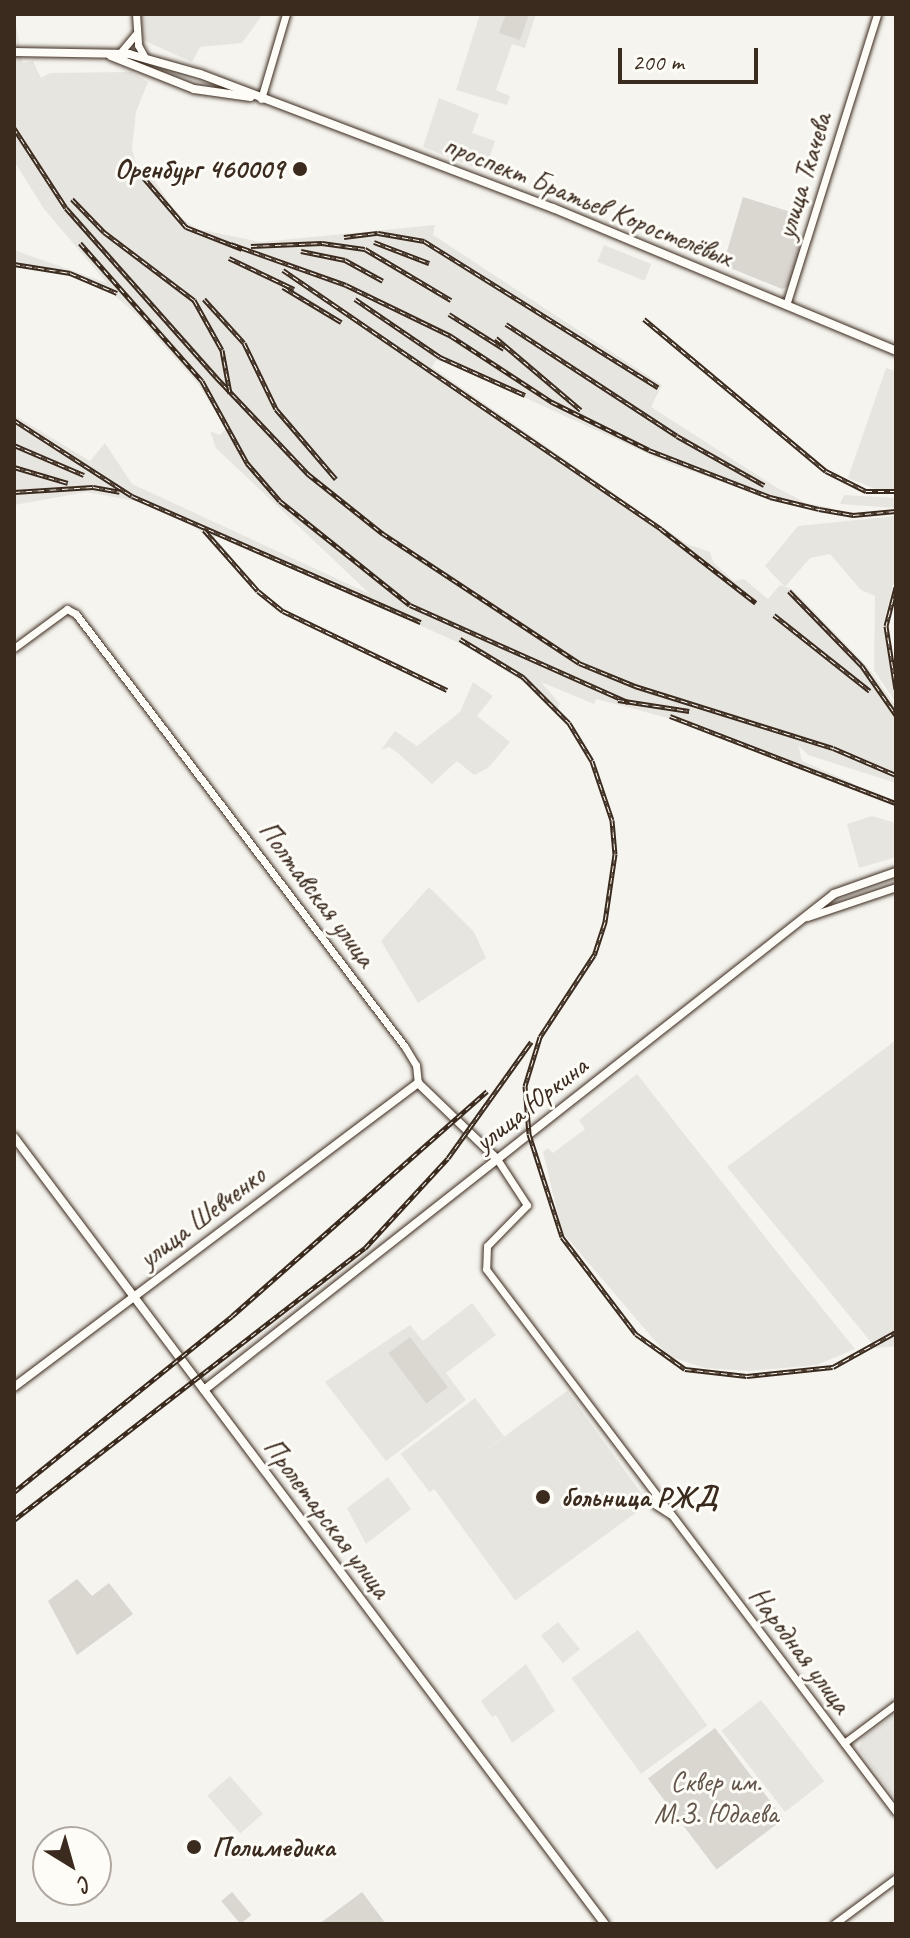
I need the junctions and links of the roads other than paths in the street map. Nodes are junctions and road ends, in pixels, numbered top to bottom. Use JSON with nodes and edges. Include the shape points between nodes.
{"nodes":[{"id":1,"x":136,"y":14,"type":"edge"},
{"id":2,"x":286,"y":14,"type":"edge"},
{"id":3,"x":877,"y":14,"type":"edge"},
{"id":4,"x":136,"y":34,"type":"junction"},
{"id":5,"x":14,"y":52,"type":"edge"},
{"id":6,"x":103,"y":53,"type":"junction"},
{"id":7,"x":120,"y":53,"type":"junction"},
{"id":8,"x":144,"y":56,"type":"junction"},
{"id":9,"x":173,"y":65,"type":"junction"},
{"id":10,"x":200,"y":74,"type":"junction"},
{"id":11,"x":169,"y":82,"type":"junction"},
{"id":12,"x":194,"y":89,"type":"junction"},
{"id":13,"x":261,"y":99,"type":"junction"},
{"id":14,"x":786,"y":305,"type":"junction"},
{"id":15,"x":896,"y":351,"type":"edge"},
{"id":16,"x":14,"y":648,"type":"edge"},
{"id":17,"x":896,"y":872,"type":"edge"},
{"id":18,"x":849,"y":886,"type":"junction"},
{"id":19,"x":896,"y":887,"type":"edge"},
{"id":20,"x":852,"y":901,"type":"junction"},
{"id":21,"x":801,"y":920,"type":"junction"},
{"id":22,"x":418,"y":1083,"type":"junction"},
{"id":23,"x":14,"y":1137,"type":"edge"},
{"id":24,"x":497,"y":1159,"type":"junction"},
{"id":25,"x":487,"y":1246,"type":"joint"},
{"id":26,"x":134,"y":1296,"type":"junction"},
{"id":27,"x":14,"y":1387,"type":"edge"},
{"id":28,"x":204,"y":1390,"type":"junction"},
{"id":29,"x":896,"y":1704,"type":"edge"},
{"id":30,"x":844,"y":1743,"type":"junction"},
{"id":31,"x":896,"y":1812,"type":"edge"},
{"id":32,"x":896,"y":1878,"type":"edge"},
{"id":33,"x":605,"y":1924,"type":"edge"},
{"id":34,"x":834,"y":1924,"type":"edge"}],
"edges":[{"from":1,"to":4,"type":"street"},
{"from":2,"to":13,"type":"street"},
{"from":3,"to":14,"type":"street","name":"улица Ткачева"},
{"from":4,"to":7,"type":"street"},
{"from":4,"to":8,"type":"street"},
{"from":5,"to":6,"type":"main road","name":"проспект Братьев Коростелёвых"},
{"from":6,"to":7,"type":"main road","name":"проспект Братьев Коростелёвых"},
{"from":6,"to":11,"type":"main road","name":"проспект Братьев Коростелёвых"},
{"from":7,"to":8,"type":"main road","name":"проспект Братьев Коростелёвых"},
{"from":8,"to":9,"type":"main road","name":"проспект Братьев Коростелёвых"},
{"from":9,"to":10,"type":"main road","name":"проспект Братьев Коростелёвых"},
{"from":9,"to":11,"type":"main road","via":[[176,71]]},
{"from":10,"to":12,"type":"main road"},
{"from":10,"to":13,"type":"main road","name":"проспект Братьев Коростелёвых"},
{"from":11,"to":12,"type":"main road","name":"проспект Братьев Коростелёвых"},
{"from":12,"to":13,"type":"main road","name":"проспект Братьев Коростелёвых"},
{"from":13,"to":14,"type":"main road","name":"проспект Братьев Коростелёвых","via":[[553,208]]},
{"from":14,"to":15,"type":"main road","name":"проспект Братьев Коростелёвых"},
{"from":16,"to":22,"type":"street","name":"Полтавская улица","via":[[67,609],[116,665],[393,1030],[416,1065]]},
{"from":17,"to":18,"type":"main road","name":"улица Юркина"},
{"from":18,"to":20,"type":"street","via":[[845,893]]},
{"from":18,"to":21,"type":"main road","name":"улица Юркина"},
{"from":19,"to":20,"type":"street"},
{"from":20,"to":21,"type":"street"},
{"from":21,"to":24,"type":"main road","name":"улица Юркина"},
{"from":22,"to":24,"type":"main road","name":"Полтавская улица"},
{"from":22,"to":26,"type":"main road","name":"улица Шевченко"},
{"from":23,"to":26,"type":"main road","name":"Пролетарская улица"},
{"from":24,"to":25,"type":"street","name":"Полтавская улица","via":[[527,1205]]},
{"from":24,"to":28,"type":"main road","name":"улица Юркина"},
{"from":25,"to":30,"type":"street","name":"Народная улица","via":[[486,1269]]},
{"from":26,"to":27,"type":"main road","name":"улица Шевченко"},
{"from":26,"to":28,"type":"main road","name":"Пролетарская улица"},
{"from":28,"to":33,"type":"main road","name":"Пролетарская улица"},
{"from":29,"to":30,"type":"street"},
{"from":30,"to":31,"type":"street","name":"Народная улица"},
{"from":32,"to":34,"type":"street"}]}
